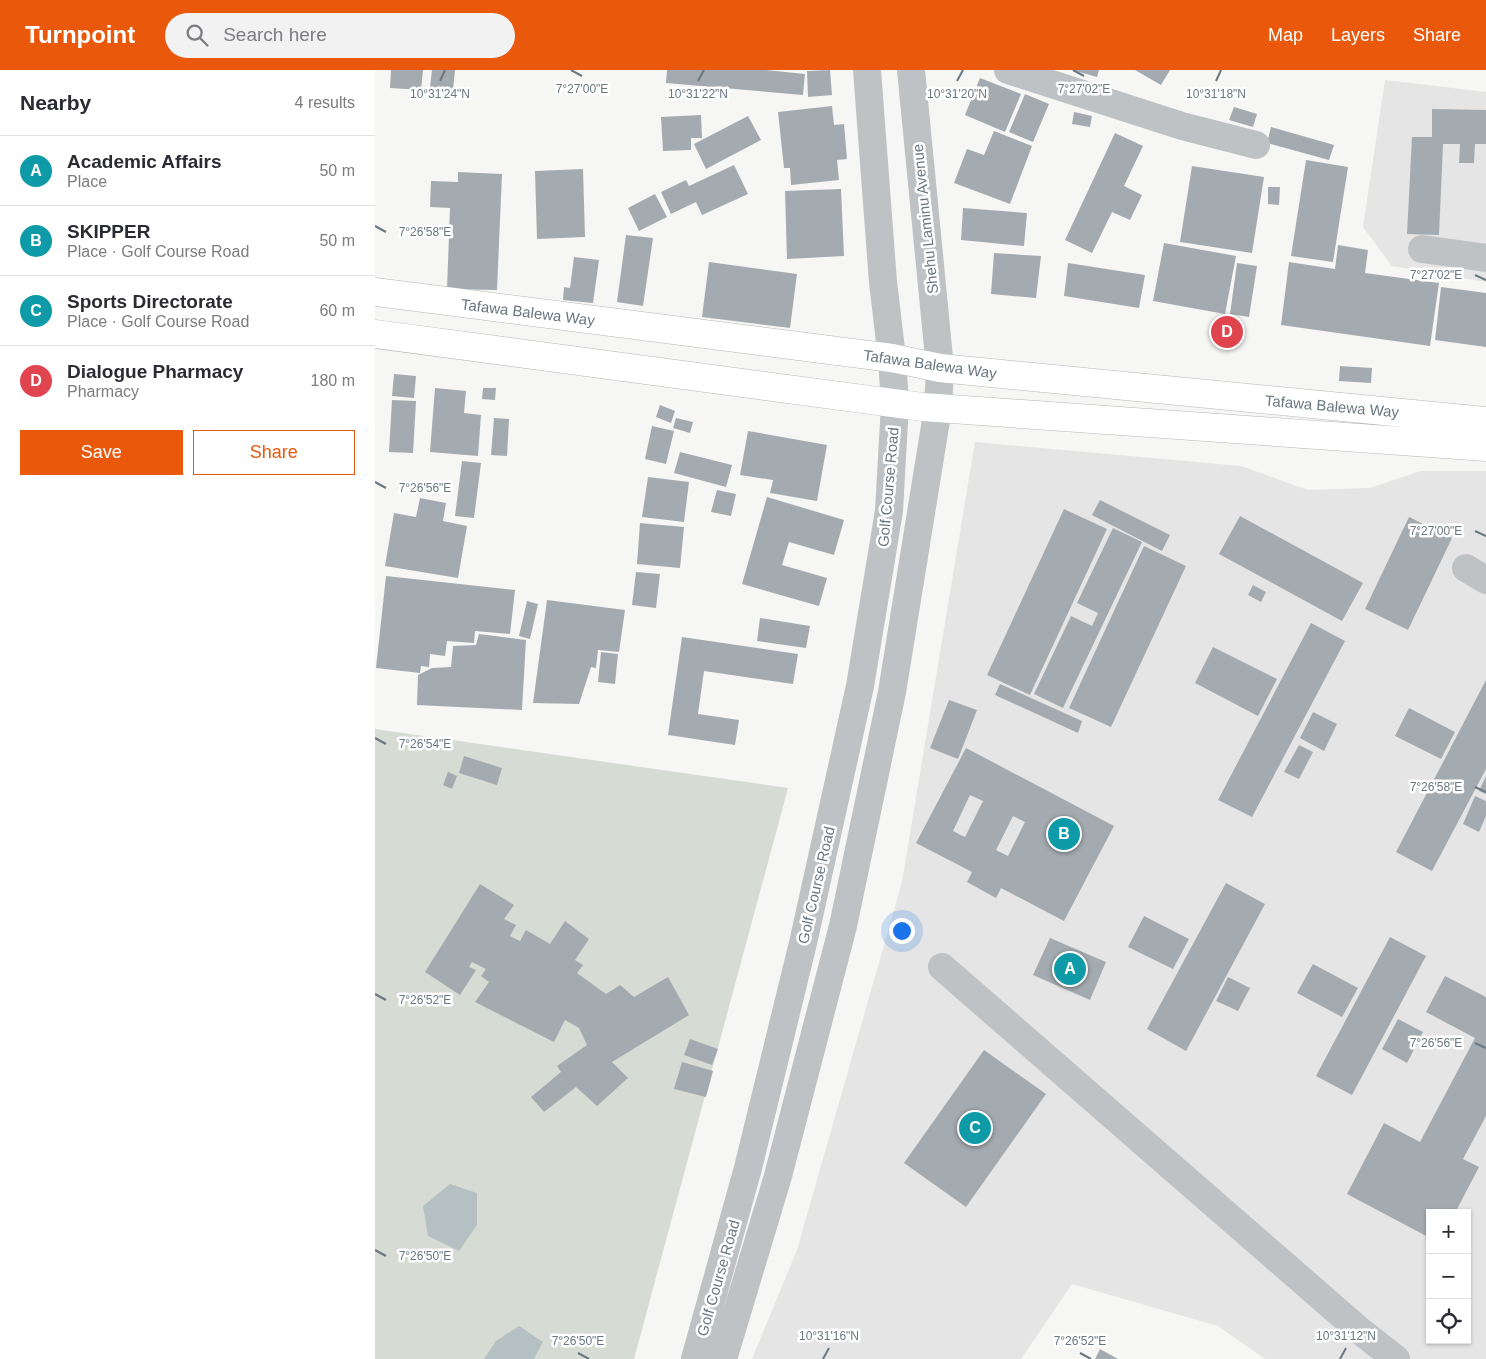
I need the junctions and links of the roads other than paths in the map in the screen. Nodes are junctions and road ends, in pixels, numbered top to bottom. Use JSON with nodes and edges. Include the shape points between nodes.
{"nodes":[{"id":1,"x":867,"y":70,"type":"edge"},
{"id":2,"x":911,"y":70,"type":"edge"},
{"id":3,"x":1008,"y":70,"type":"edge"},
{"id":4,"x":1256,"y":145,"type":"dead end"},
{"id":5,"x":1422,"y":250,"type":"dead end"},
{"id":6,"x":1486,"y":258,"type":"edge"},
{"id":7,"x":375,"y":292,"type":"edge"},
{"id":8,"x":375,"y":334,"type":"edge"},
{"id":9,"x":892,"y":358,"type":"junction"},
{"id":10,"x":940,"y":368,"type":"junction"},
{"id":11,"x":895,"y":404,"type":"junction"},
{"id":12,"x":938,"y":408,"type":"junction"},
{"id":13,"x":1486,"y":421,"type":"edge"},
{"id":14,"x":1486,"y":447,"type":"edge"},
{"id":15,"x":942,"y":967,"type":"dead end"},
{"id":16,"x":748,"y":1168,"type":"junction"},
{"id":17,"x":778,"y":1176,"type":"junction"},
{"id":18,"x":695,"y":1359,"type":"edge"},
{"id":19,"x":723,"y":1359,"type":"edge"},
{"id":20,"x":1396,"y":1359,"type":"edge"}],
"edges":[{"from":1,"to":9,"type":"street"},
{"from":2,"to":10,"type":"street","name":"Shehu Laminu Avenue"},
{"from":3,"to":4,"type":"street","via":[[1182,126]]},
{"from":5,"to":6,"type":"street"},
{"from":7,"to":9,"type":"main road","name":"Tafawa Balewa Way"},
{"from":8,"to":11,"type":"main road","name":"Tafawa Balewa Way"},
{"from":9,"to":10,"type":"main road","name":"Tafawa Balewa Way"},
{"from":9,"to":11,"type":"street","name":"Golf Course Road"},
{"from":10,"to":12,"type":"street","name":"Shehu Laminu Avenue"},
{"from":10,"to":13,"type":"main road","name":"Tafawa Balewa Way"},
{"from":11,"to":12,"type":"main road","name":"Tafawa Balewa Way"},
{"from":11,"to":16,"type":"street","name":"Golf Course Road","via":[[889,511],[860,686]]},
{"from":12,"to":14,"type":"main road","name":"Tafawa Balewa Way"},
{"from":12,"to":17,"type":"street","name":"Golf Course Road","via":[[890,702],[843,926]]},
{"from":15,"to":20,"type":"street"},
{"from":16,"to":17,"type":"street"},
{"from":16,"to":18,"type":"street","name":"Golf Course Road"},
{"from":17,"to":19,"type":"street","name":"Golf Course Road"}]}
